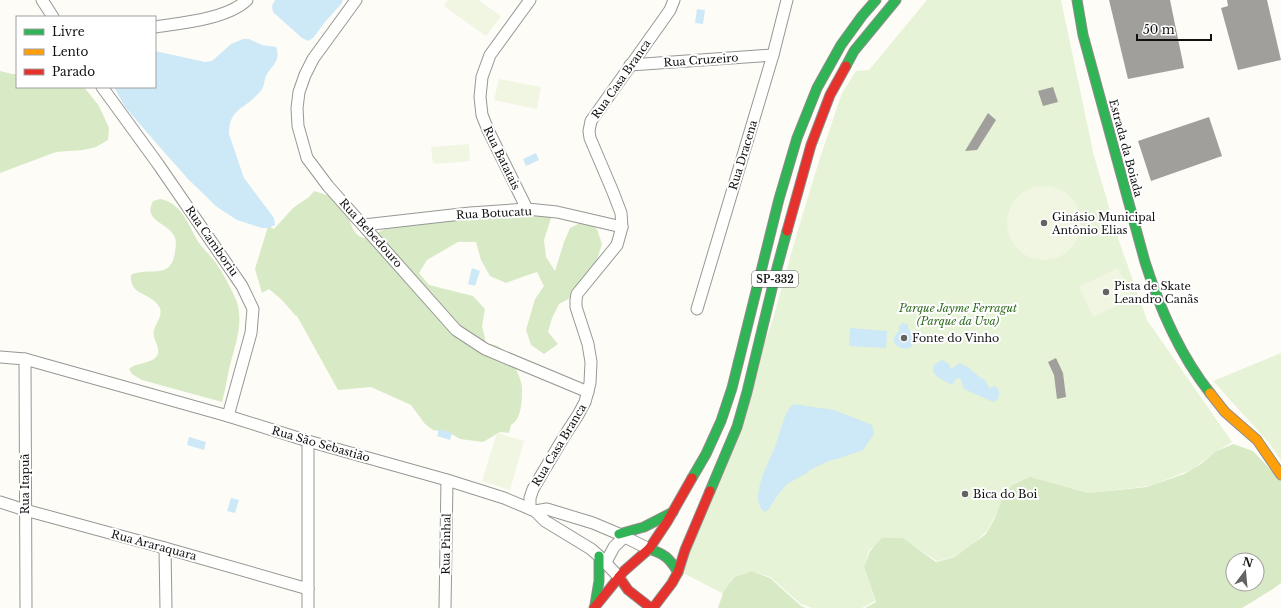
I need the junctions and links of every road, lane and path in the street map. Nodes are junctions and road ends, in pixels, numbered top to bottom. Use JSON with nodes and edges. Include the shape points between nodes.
{"nodes":[{"id":1,"x":42,"y":0,"type":"edge"},
{"id":2,"x":247,"y":0,"type":"edge"},
{"id":3,"x":356,"y":0,"type":"edge"},
{"id":4,"x":530,"y":0,"type":"edge"},
{"id":5,"x":674,"y":0,"type":"edge"},
{"id":6,"x":787,"y":0,"type":"edge"},
{"id":7,"x":876,"y":0,"type":"edge"},
{"id":8,"x":896,"y":0,"type":"edge"},
{"id":9,"x":1077,"y":0,"type":"edge"},
{"id":10,"x":52,"y":16,"type":"edge"},
{"id":11,"x":156,"y":27,"type":"edge"},
{"id":12,"x":773,"y":55,"type":"junction"},
{"id":13,"x":630,"y":65,"type":"junction"},
{"id":14,"x":103,"y":88,"type":"edge"},
{"id":15,"x":527,"y":209,"type":"junction"},
{"id":16,"x":364,"y":225,"type":"junction"},
{"id":17,"x":622,"y":227,"type":"junction"},
{"id":18,"x":697,"y":309,"type":"dead end"},
{"id":19,"x":0,"y":357,"type":"edge"},
{"id":20,"x":25,"y":359,"type":"junction"},
{"id":21,"x":588,"y":392,"type":"junction"},
{"id":22,"x":228,"y":416,"type":"junction"},
{"id":23,"x":308,"y":441,"type":"junction"},
{"id":24,"x":1281,"y":475,"type":"edge"},
{"id":25,"x":447,"y":480,"type":"junction"},
{"id":26,"x":0,"y":502,"type":"edge"},
{"id":27,"x":24,"y":510,"type":"junction"},
{"id":28,"x":532,"y":510,"type":"junction"},
{"id":29,"x":673,"y":512,"type":"junction"},
{"id":30,"x":621,"y":536,"type":"junction"},
{"id":31,"x":165,"y":548,"type":"junction"},
{"id":32,"x":649,"y":550,"type":"junction"},
{"id":33,"x":602,"y":559,"type":"junction"},
{"id":34,"x":678,"y":572,"type":"junction"},
{"id":35,"x":619,"y":577,"type":"junction"},
{"id":36,"x":308,"y":589,"type":"junction"},
{"id":37,"x":26,"y":608,"type":"edge"},
{"id":38,"x":166,"y":608,"type":"edge"},
{"id":39,"x":308,"y":608,"type":"edge"},
{"id":40,"x":444,"y":608,"type":"edge"},
{"id":41,"x":594,"y":608,"type":"edge"},
{"id":42,"x":652,"y":608,"type":"edge"}],
"edges":[{"from":1,"to":10,"type":"street"},
{"from":2,"to":11,"type":"street","via":[[231,11]]},
{"from":3,"to":16,"type":"street","name":"Rua Bebedouro","via":[[313,59],[299,92],[297,108],[298,126],[307,158],[328,186]]},
{"from":4,"to":15,"type":"street","name":"Rua Batatais","via":[[490,55],[482,77],[480,97],[482,116]]},
{"from":5,"to":13,"type":"street","name":"Rua Casa Branca","via":[[670,10]]},
{"from":6,"to":12,"type":"street","name":"Rua Dracena"},
{"from":7,"to":29,"type":"main road","number":"SP-332","via":[[841,45],[817,88],[797,138],[732,388],[706,454]]},
{"from":8,"to":34,"type":"main road","number":"SP-332","via":[[854,51],[830,95],[814,138],[777,268],[737,427]]},
{"from":9,"to":24,"type":"main road","name":"Estrada da Boiada","via":[[1089,57],[1145,262],[1173,335],[1198,378],[1225,412],[1257,440]]},
{"from":12,"to":13,"type":"street","name":"Rua Cruzeiro"},
{"from":12,"to":18,"type":"street","name":"Rua Dracena"},
{"from":13,"to":17,"type":"street","name":"Rua Casa Branca","via":[[591,121],[589,131],[621,213]]},
{"from":14,"to":22,"type":"street","name":"Rua Camboriu","via":[[242,286],[252,309],[251,333]]},
{"from":15,"to":16,"type":"street","name":"Rua Botucatu"},
{"from":15,"to":17,"type":"street","name":"Rua Botucatu","via":[[557,212]]},
{"from":16,"to":21,"type":"street","name":"Rua Bebedouro","via":[[456,330],[485,349]]},
{"from":17,"to":21,"type":"street","name":"Rua Casa Branca","via":[[617,245],[576,300],[591,362]]},
{"from":19,"to":20,"type":"street","name":"Rua São Sebastião"},
{"from":20,"to":22,"type":"street","name":"Rua São Sebastião"},
{"from":20,"to":27,"type":"street","name":"Rua Itapuã"},
{"from":21,"to":28,"type":"street","name":"Rua Casa Branca","via":[[578,415],[533,489],[530,498]]},
{"from":22,"to":23,"type":"street","name":"Rua São Sebastião"},
{"from":23,"to":25,"type":"street","name":"Rua São Sebastião"},
{"from":23,"to":36,"type":"street"},
{"from":25,"to":28,"type":"street","name":"Rua São Sebastião"},
{"from":25,"to":40,"type":"street","name":"Rua Pinhal"},
{"from":26,"to":27,"type":"street","name":"Rua Araraquara"},
{"from":27,"to":31,"type":"street","name":"Rua Araraquara"},
{"from":27,"to":37,"type":"street","name":"Rua Itapuã"},
{"from":28,"to":30,"type":"street","via":[[547,509],[593,523]]},
{"from":28,"to":33,"type":"street","name":"Rua São Sebastião"},
{"from":29,"to":30,"type":"main road"},
{"from":29,"to":32,"type":"main road","number":"SP-332"},
{"from":30,"to":32,"type":"street"},
{"from":30,"to":33,"type":"street"},
{"from":31,"to":36,"type":"street","name":"Rua Araraquara"},
{"from":31,"to":38,"type":"street"},
{"from":32,"to":34,"type":"main road","via":[[664,553]]},
{"from":32,"to":35,"type":"main road"},
{"from":33,"to":35,"type":"street","name":"Rua São Sebastião"},
{"from":33,"to":41,"type":"main road"},
{"from":34,"to":42,"type":"main road"},
{"from":35,"to":41,"type":"main road"},
{"from":35,"to":42,"type":"main road","via":[[628,590]]},
{"from":36,"to":39,"type":"street"}]}
